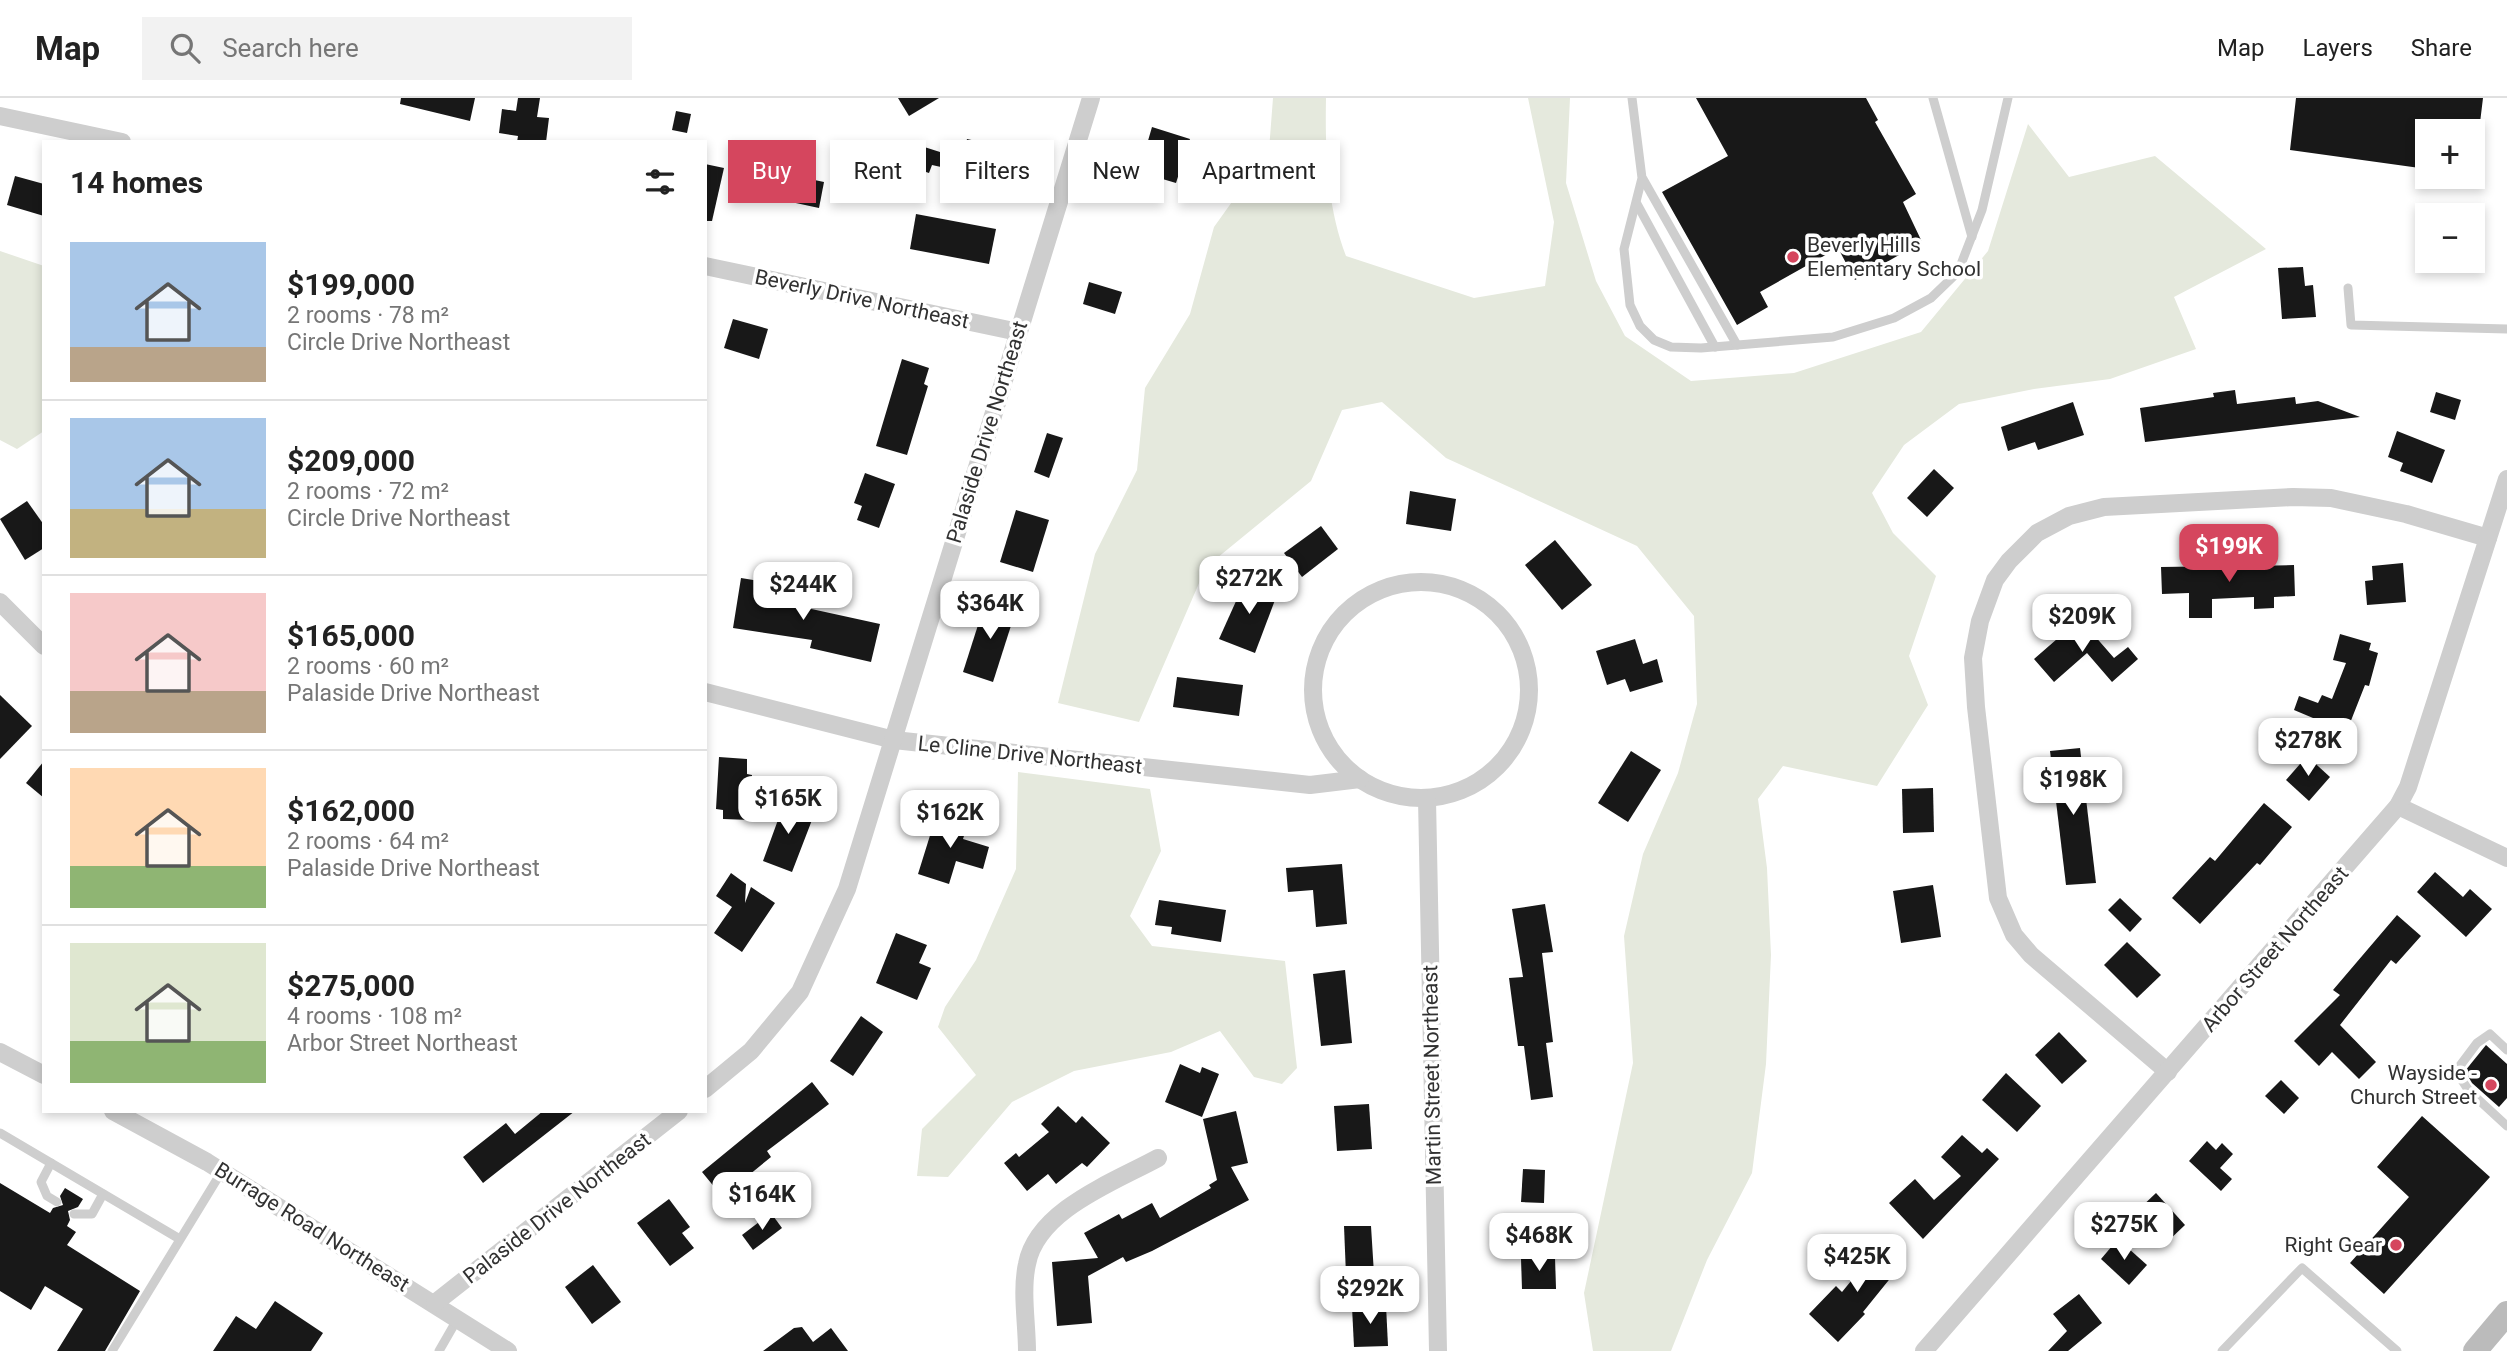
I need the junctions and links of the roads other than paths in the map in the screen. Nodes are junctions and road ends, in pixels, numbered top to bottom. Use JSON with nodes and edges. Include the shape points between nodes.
{"nodes":[{"id":1,"x":3,"y":98,"type":"edge"},
{"id":2,"x":1091,"y":98,"type":"edge"},
{"id":3,"x":1632,"y":98,"type":"edge"},
{"id":4,"x":1933,"y":98,"type":"edge"},
{"id":5,"x":2008,"y":98,"type":"edge"},
{"id":6,"x":0,"y":114,"type":"edge"},
{"id":7,"x":113,"y":140,"type":"edge"},
{"id":8,"x":1642,"y":178,"type":"junction"},
{"id":9,"x":1637,"y":204,"type":"junction"},
{"id":10,"x":1972,"y":237,"type":"junction"},
{"id":11,"x":707,"y":266,"type":"edge"},
{"id":12,"x":2348,"y":288,"type":"dead end"},
{"id":13,"x":2507,"y":329,"type":"edge"},
{"id":14,"x":1018,"y":332,"type":"junction"},
{"id":15,"x":1737,"y":345,"type":"junction"},
{"id":16,"x":1715,"y":347,"type":"junction"},
{"id":17,"x":2507,"y":479,"type":"edge"},
{"id":18,"x":2487,"y":538,"type":"junction"},
{"id":19,"x":0,"y":603,"type":"edge"},
{"id":20,"x":42,"y":644,"type":"edge"},
{"id":21,"x":707,"y":693,"type":"edge"},
{"id":22,"x":894,"y":740,"type":"junction"},
{"id":23,"x":1360,"y":779,"type":"junction"},
{"id":24,"x":1427,"y":799,"type":"junction"},
{"id":25,"x":2398,"y":806,"type":"junction"},
{"id":26,"x":2507,"y":858,"type":"edge"},
{"id":27,"x":2507,"y":1050,"type":"edge"},
{"id":28,"x":0,"y":1052,"type":"edge"},
{"id":29,"x":2168,"y":1072,"type":"junction"},
{"id":30,"x":42,"y":1074,"type":"edge"},
{"id":31,"x":707,"y":1087,"type":"edge"},
{"id":32,"x":676,"y":1113,"type":"edge"},
{"id":33,"x":138,"y":1117,"type":"edge"},
{"id":34,"x":2507,"y":1126,"type":"edge"},
{"id":35,"x":0,"y":1133,"type":"edge"},
{"id":36,"x":1158,"y":1158,"type":"dead end"},
{"id":37,"x":51,"y":1163,"type":"junction"},
{"id":38,"x":222,"y":1171,"type":"junction"},
{"id":39,"x":103,"y":1194,"type":"junction"},
{"id":40,"x":57,"y":1202,"type":"dead end"},
{"id":41,"x":74,"y":1214,"type":"dead end"},
{"id":42,"x":178,"y":1238,"type":"junction"},
{"id":43,"x":435,"y":1303,"type":"junction"},
{"id":44,"x":2507,"y":1313,"type":"edge"},
{"id":45,"x":458,"y":1318,"type":"junction"},
{"id":46,"x":506,"y":1350,"type":"edge"},
{"id":47,"x":112,"y":1351,"type":"edge"},
{"id":48,"x":439,"y":1351,"type":"edge"},
{"id":49,"x":483,"y":1351,"type":"edge"},
{"id":50,"x":1027,"y":1351,"type":"edge"},
{"id":51,"x":1438,"y":1351,"type":"edge"},
{"id":52,"x":1924,"y":1351,"type":"edge"},
{"id":53,"x":2222,"y":1351,"type":"edge"},
{"id":54,"x":2397,"y":1351,"type":"edge"},
{"id":55,"x":2475,"y":1351,"type":"edge"}],
"edges":[{"from":1,"to":6,"type":"street"},
{"from":2,"to":14,"type":"street","name":"Palaside Drive Northeast"},
{"from":3,"to":8,"type":"lane"},
{"from":4,"to":10,"type":"lane"},
{"from":5,"to":10,"type":"lane"},
{"from":6,"to":7,"type":"street"},
{"from":8,"to":9,"type":"lane"},
{"from":8,"to":15,"type":"lane"},
{"from":9,"to":16,"type":"lane"},
{"from":9,"to":16,"type":"lane","via":[[1624,259],[1630,305],[1640,326],[1654,340],[1671,347]]},
{"from":10,"to":15,"type":"lane","via":[[1958,272],[1931,298],[1894,318],[1833,337]]},
{"from":11,"to":14,"type":"street","name":"Beverly Drive Northeast"},
{"from":12,"to":13,"type":"lane","via":[[2351,325]]},
{"from":14,"to":22,"type":"street","name":"Palaside Drive Northeast"},
{"from":15,"to":16,"type":"lane"},
{"from":17,"to":18,"type":"street","name":"Arbor Street Northeast"},
{"from":18,"to":25,"type":"street","name":"Arbor Street Northeast","via":[[2408,787]]},
{"from":18,"to":29,"type":"street","via":[[2406,513],[2331,498],[2210,498],[2104,507],[2069,516],[2037,533],[1995,580],[1973,658],[1998,898],[2004,917],[2031,955]]},
{"from":19,"to":20,"type":"street"},
{"from":21,"to":22,"type":"street","name":"Le Cline Drive Northeast"},
{"from":22,"to":23,"type":"street","name":"Le Cline Drive Northeast","via":[[1310,785]]},
{"from":22,"to":31,"type":"street","name":"Palaside Drive Northeast","via":[[847,889],[811,972],[783,1017]]},
{"from":23,"to":24,"type":"street","via":[[1380,791]]},
{"from":23,"to":24,"type":"street","via":[[1340,762],[1317,718],[1315,667],[1324,643],[1346,613],[1377,591],[1426,582],[1451,586],[1485,604],[1511,630],[1528,670],[1529,705],[1524,725],[1503,762],[1469,788]]},
{"from":24,"to":51,"type":"street","name":"Martin Street Northeast"},
{"from":25,"to":26,"type":"street"},
{"from":25,"to":29,"type":"street","name":"Arbor Street Northeast"},
{"from":27,"to":34,"type":"lane","via":[[2490,1034],[2456,1071],[2469,1091]]},
{"from":28,"to":30,"type":"street"},
{"from":29,"to":52,"type":"street","name":"Arbor Street Northeast"},
{"from":32,"to":43,"type":"street","name":"Palaside Drive Northeast"},
{"from":33,"to":38,"type":"street","name":"Burrage Road Northeast"},
{"from":35,"to":37,"type":"lane"},
{"from":36,"to":50,"type":"street","via":[[1061,1213],[1042,1230],[1026,1268]]},
{"from":37,"to":39,"type":"lane"},
{"from":37,"to":40,"type":"lane","via":[[41,1182],[47,1196]]},
{"from":38,"to":42,"type":"lane"},
{"from":38,"to":43,"type":"street","name":"Burrage Road Northeast"},
{"from":39,"to":41,"type":"lane","via":[[92,1214]]},
{"from":39,"to":42,"type":"lane"},
{"from":42,"to":47,"type":"lane"},
{"from":43,"to":45,"type":"street","name":"Burrage Road Northeast"},
{"from":44,"to":55,"type":"main road"},
{"from":45,"to":46,"type":"street","name":"Burrage Road Northeast"},
{"from":45,"to":48,"type":"lane"},
{"from":46,"to":49,"type":"lane"},
{"from":53,"to":54,"type":"lane","via":[[2302,1268]]}]}
